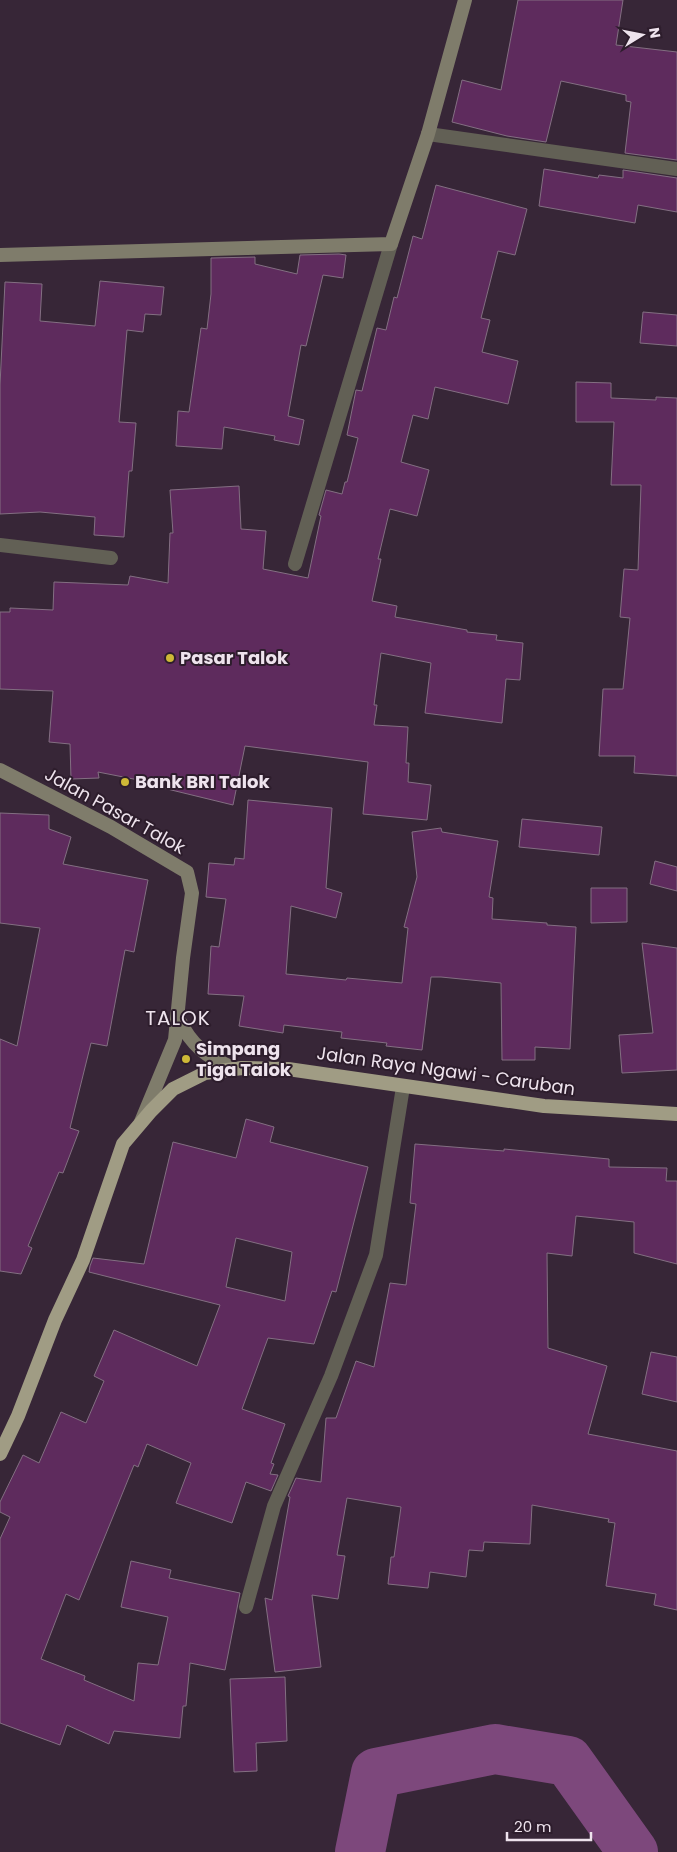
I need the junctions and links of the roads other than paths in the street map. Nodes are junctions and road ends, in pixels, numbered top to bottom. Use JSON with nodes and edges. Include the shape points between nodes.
{"nodes":[{"id":1,"x":465,"y":0,"type":"edge"},
{"id":2,"x":428,"y":134,"type":"junction"},
{"id":3,"x":677,"y":169,"type":"edge"},
{"id":4,"x":391,"y":244,"type":"junction"},
{"id":5,"x":0,"y":255,"type":"edge"},
{"id":6,"x":0,"y":545,"type":"edge"},
{"id":7,"x":111,"y":558,"type":"dead end"},
{"id":8,"x":295,"y":564,"type":"dead end"},
{"id":9,"x":0,"y":770,"type":"edge"},
{"id":10,"x":178,"y":1018,"type":"junction"},
{"id":11,"x":234,"y":1068,"type":"junction"},
{"id":12,"x":403,"y":1087,"type":"junction"},
{"id":13,"x":677,"y":1114,"type":"edge"},
{"id":14,"x":139,"y":1125,"type":"junction"},
{"id":15,"x":0,"y":1454,"type":"edge"},
{"id":16,"x":246,"y":1607,"type":"dead end"}],
"edges":[{"from":1,"to":2,"type":"main road"},
{"from":2,"to":3,"type":"street"},
{"from":2,"to":4,"type":"main road"},
{"from":4,"to":5,"type":"main road"},
{"from":4,"to":8,"type":"street"},
{"from":6,"to":7,"type":"street"},
{"from":9,"to":10,"type":"main road","name":"Jalan Pasar Talok","via":[[110,827],[187,872],[192,893]]},
{"from":10,"to":11,"type":"main road","via":[[186,1033],[206,1054]]},
{"from":10,"to":14,"type":"main road","name":"Jalan Pasar Talok","via":[[175,1040]]},
{"from":11,"to":12,"type":"highway","name":"Jalan Raya Ngawi - Caruban","via":[[288,1069]]},
{"from":11,"to":14,"type":"highway","name":"Jalan Raya Ngawi - Caruban","via":[[205,1073],[173,1089]]},
{"from":12,"to":13,"type":"highway","name":"Jalan Raya Ngawi - Caruban","via":[[544,1106]]},
{"from":12,"to":16,"type":"street","via":[[376,1255],[331,1376],[274,1506]]},
{"from":14,"to":15,"type":"highway","name":"Jalan Raya Ngawi - Caruban","via":[[123,1144],[83,1260]]}]}
